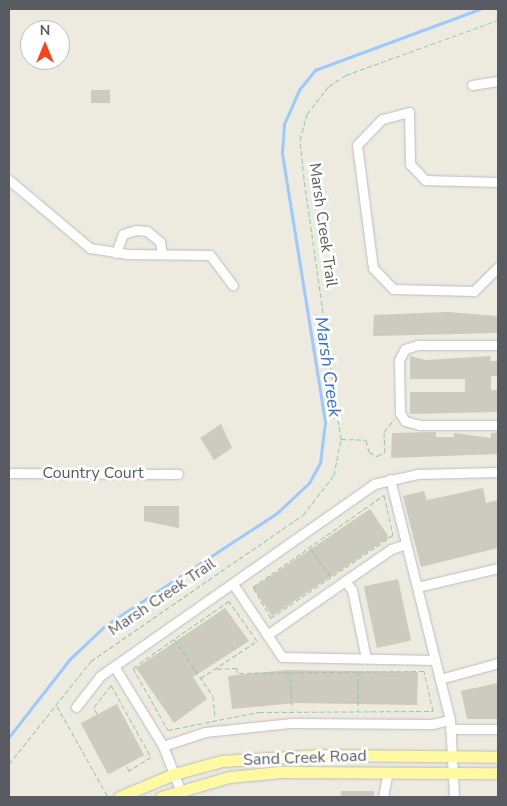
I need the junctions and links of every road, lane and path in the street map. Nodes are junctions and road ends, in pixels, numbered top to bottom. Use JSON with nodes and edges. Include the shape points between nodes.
{"nodes":[{"id":1,"x":498,"y":20,"type":"edge"},
{"id":2,"x":498,"y":81,"type":"edge"},
{"id":3,"x":472,"y":85,"type":"dead end"},
{"id":4,"x":9,"y":180,"type":"edge"},
{"id":5,"x":498,"y":182,"type":"edge"},
{"id":6,"x":116,"y":253,"type":"junction"},
{"id":7,"x":162,"y":254,"type":"junction"},
{"id":8,"x":498,"y":267,"type":"edge"},
{"id":9,"x":233,"y":285,"type":"dead end"},
{"id":10,"x":498,"y":345,"type":"edge"},
{"id":11,"x":400,"y":413,"type":"junction"},
{"id":12,"x":498,"y":425,"type":"edge"},
{"id":13,"x":341,"y":439,"type":"junction"},
{"id":14,"x":498,"y":472,"type":"edge"},
{"id":15,"x":9,"y":473,"type":"edge"},
{"id":16,"x":178,"y":474,"type":"dead end"},
{"id":17,"x":390,"y":479,"type":"junction"},
{"id":18,"x":406,"y":544,"type":"junction"},
{"id":19,"x":310,"y":547,"type":"junction"},
{"id":20,"x":498,"y":568,"type":"edge"},
{"id":21,"x":331,"y":576,"type":"junction"},
{"id":22,"x":345,"y":581,"type":"junction"},
{"id":23,"x":233,"y":584,"type":"junction"},
{"id":24,"x":417,"y":586,"type":"junction"},
{"id":25,"x":268,"y":635,"type":"junction"},
{"id":26,"x":174,"y":639,"type":"junction"},
{"id":27,"x":366,"y":658,"type":"junction"},
{"id":28,"x":435,"y":660,"type":"junction"},
{"id":29,"x":498,"y":662,"type":"edge"},
{"id":30,"x":114,"y":666,"type":"junction"},
{"id":31,"x":216,"y":669,"type":"junction"},
{"id":32,"x":290,"y":670,"type":"junction"},
{"id":33,"x":358,"y":670,"type":"junction"},
{"id":34,"x":201,"y":678,"type":"junction"},
{"id":35,"x":440,"y":679,"type":"junction"},
{"id":36,"x":56,"y":705,"type":"junction"},
{"id":37,"x":76,"y":708,"type":"dead end"},
{"id":38,"x":292,"y":710,"type":"junction"},
{"id":39,"x":358,"y":710,"type":"junction"},
{"id":40,"x":97,"y":714,"type":"dead end"},
{"id":41,"x":215,"y":718,"type":"junction"},
{"id":42,"x":450,"y":724,"type":"junction"},
{"id":43,"x":498,"y":729,"type":"edge"},
{"id":44,"x":164,"y":746,"type":"junction"},
{"id":45,"x":454,"y":757,"type":"junction"},
{"id":46,"x":498,"y":757,"type":"edge"},
{"id":47,"x":9,"y":764,"type":"edge"},
{"id":48,"x":126,"y":764,"type":"dead end"},
{"id":49,"x":388,"y":772,"type":"junction"},
{"id":50,"x":454,"y":773,"type":"junction"},
{"id":51,"x":498,"y":773,"type":"edge"},
{"id":52,"x":174,"y":774,"type":"junction"},
{"id":53,"x":182,"y":793,"type":"edge"},
{"id":54,"x":108,"y":797,"type":"edge"},
{"id":55,"x":119,"y":797,"type":"edge"},
{"id":56,"x":161,"y":797,"type":"edge"},
{"id":57,"x":383,"y":797,"type":"edge"},
{"id":58,"x":454,"y":797,"type":"edge"}],
"edges":[{"from":1,"to":13,"type":"path","name":"Marsh Creek Trail","via":[[346,75],[329,86],[307,114],[300,140]]},
{"from":2,"to":3,"type":"street"},
{"from":4,"to":6,"type":"street","via":[[90,248]]},
{"from":5,"to":8,"type":"street","via":[[425,180],[410,164],[409,112],[382,119],[357,145],[373,268],[392,289],[474,291]]},
{"from":6,"to":7,"type":"street"},
{"from":6,"to":7,"type":"street","via":[[123,234],[136,230],[147,231],[160,242]]},
{"from":7,"to":9,"type":"street","via":[[210,255]]},
{"from":10,"to":11,"type":"street","via":[[405,349],[400,360]]},
{"from":11,"to":12,"type":"street","via":[[405,421],[420,426]]},
{"from":11,"to":13,"type":"path","via":[[384,432],[385,452],[377,456],[369,452],[366,440]]},
{"from":13,"to":36,"type":"path","name":"Marsh Creek Trail","via":[[334,475],[303,515],[91,661]]},
{"from":14,"to":17,"type":"street"},
{"from":15,"to":16,"type":"street","name":"Country Court"},
{"from":17,"to":18,"type":"street"},
{"from":17,"to":23,"type":"street","via":[[374,484]]},
{"from":18,"to":22,"type":"street","via":[[391,549]]},
{"from":18,"to":24,"type":"street"},
{"from":19,"to":21,"type":"path"},
{"from":19,"to":21,"type":"path","via":[[252,587],[271,618]]},
{"from":19,"to":21,"type":"path","via":[[384,495],[393,535]]},
{"from":20,"to":24,"type":"street"},
{"from":22,"to":25,"type":"street"},
{"from":22,"to":27,"type":"street","via":[[352,590]]},
{"from":23,"to":25,"type":"street"},
{"from":23,"to":30,"type":"street"},
{"from":24,"to":28,"type":"street"},
{"from":25,"to":27,"type":"street","via":[[282,657]]},
{"from":26,"to":31,"type":"path","via":[[229,600],[257,641]]},
{"from":26,"to":34,"type":"path"},
{"from":26,"to":41,"type":"path","via":[[133,668],[168,730]]},
{"from":27,"to":28,"type":"street"},
{"from":28,"to":35,"type":"street"},
{"from":29,"to":35,"type":"street"},
{"from":30,"to":37,"type":"street"},
{"from":30,"to":44,"type":"street"},
{"from":31,"to":32,"type":"path","via":[[237,668],[237,673]]},
{"from":31,"to":34,"type":"path"},
{"from":32,"to":33,"type":"path"},
{"from":32,"to":38,"type":"path"},
{"from":33,"to":39,"type":"path"},
{"from":33,"to":39,"type":"path","via":[[424,671],[433,711]]},
{"from":34,"to":41,"type":"path","via":[[213,696]]},
{"from":35,"to":42,"type":"street"},
{"from":36,"to":47,"type":"path","name":"Marsh Creek Trail"},
{"from":36,"to":54,"type":"path"},
{"from":38,"to":39,"type":"path"},
{"from":38,"to":41,"type":"path"},
{"from":40,"to":48,"type":"path","via":[[94,707],[111,685],[151,757],[129,771]]},
{"from":42,"to":43,"type":"street"},
{"from":42,"to":44,"type":"street","via":[[250,725]]},
{"from":42,"to":45,"type":"street"},
{"from":44,"to":52,"type":"street"},
{"from":45,"to":46,"type":"main road","name":"Sand Creek Road"},
{"from":45,"to":50,"type":"street"},
{"from":45,"to":52,"type":"main road","name":"Sand Creek Road","via":[[260,757]]},
{"from":49,"to":50,"type":"main road","name":"Sand Creek Road"},
{"from":49,"to":53,"type":"main road","name":"Sand Creek Road","via":[[280,772],[229,777]]},
{"from":49,"to":57,"type":"street"},
{"from":50,"to":51,"type":"main road","name":"Sand Creek Road"},
{"from":50,"to":58,"type":"street"},
{"from":52,"to":53,"type":"street"},
{"from":52,"to":55,"type":"main road","name":"Sand Creek Road"},
{"from":53,"to":56,"type":"main road","name":"Sand Creek Road"}]}
